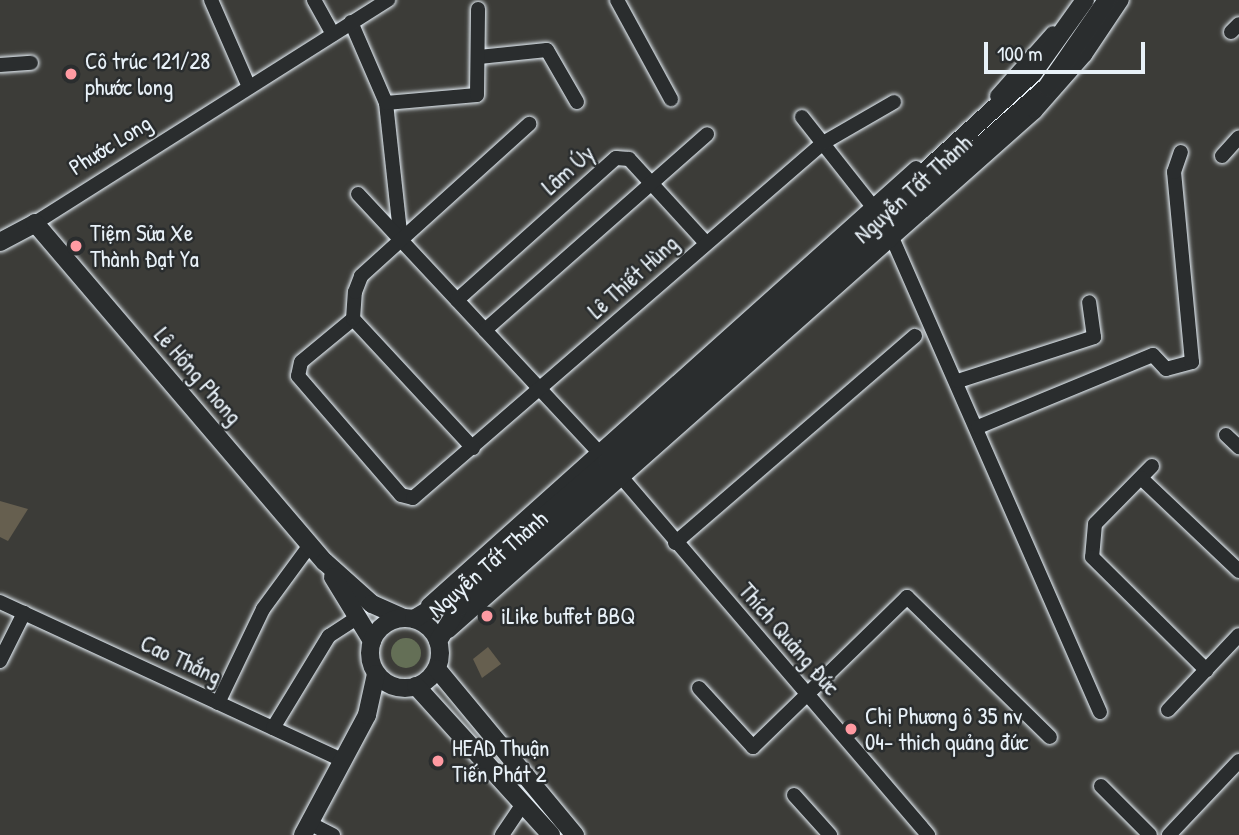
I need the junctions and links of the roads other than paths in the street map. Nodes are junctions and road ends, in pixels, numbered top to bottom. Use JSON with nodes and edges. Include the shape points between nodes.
{"nodes":[{"id":1,"x":211,"y":0,"type":"edge"},
{"id":2,"x":314,"y":0,"type":"edge"},
{"id":3,"x":388,"y":0,"type":"edge"},
{"id":4,"x":617,"y":0,"type":"edge"},
{"id":5,"x":1076,"y":0,"type":"edge"},
{"id":6,"x":1085,"y":0,"type":"edge"},
{"id":7,"x":1107,"y":0,"type":"edge"},
{"id":8,"x":1122,"y":0,"type":"edge"},
{"id":9,"x":478,"y":9,"type":"dead end"},
{"id":10,"x":351,"y":22,"type":"junction"},
{"id":11,"x":333,"y":34,"type":"junction"},
{"id":12,"x":479,"y":57,"type":"junction"},
{"id":13,"x":31,"y":63,"type":"dead end"},
{"id":14,"x":0,"y":65,"type":"edge"},
{"id":15,"x":249,"y":87,"type":"junction"},
{"id":16,"x":671,"y":99,"type":"dead end"},
{"id":17,"x":577,"y":102,"type":"dead end"},
{"id":18,"x":894,"y":102,"type":"dead end"},
{"id":19,"x":386,"y":103,"type":"junction"},
{"id":20,"x":802,"y":117,"type":"dead end"},
{"id":21,"x":529,"y":124,"type":"dead end"},
{"id":22,"x":707,"y":134,"type":"dead end"},
{"id":23,"x":1239,"y":137,"type":"edge"},
{"id":24,"x":823,"y":143,"type":"junction"},
{"id":25,"x":1181,"y":152,"type":"dead end"},
{"id":26,"x":1222,"y":156,"type":"dead end"},
{"id":27,"x":652,"y":183,"type":"junction"},
{"id":28,"x":358,"y":194,"type":"dead end"},
{"id":29,"x":883,"y":222,"type":"junction"},
{"id":30,"x":35,"y":223,"type":"junction"},
{"id":31,"x":401,"y":240,"type":"junction"},
{"id":32,"x":0,"y":243,"type":"edge"},
{"id":33,"x":705,"y":243,"type":"junction"},
{"id":34,"x":457,"y":300,"type":"junction"},
{"id":35,"x":1089,"y":302,"type":"dead end"},
{"id":36,"x":353,"y":318,"type":"junction"},
{"id":37,"x":485,"y":330,"type":"junction"},
{"id":38,"x":915,"y":336,"type":"dead end"},
{"id":39,"x":958,"y":381,"type":"junction"},
{"id":40,"x":542,"y":391,"type":"junction"},
{"id":41,"x":978,"y":427,"type":"junction"},
{"id":42,"x":1226,"y":435,"type":"dead end"},
{"id":43,"x":1239,"y":447,"type":"edge"},
{"id":44,"x":473,"y":448,"type":"junction"},
{"id":45,"x":611,"y":466,"type":"junction"},
{"id":46,"x":1152,"y":466,"type":"dead end"},
{"id":47,"x":1141,"y":478,"type":"junction"},
{"id":48,"x":675,"y":542,"type":"junction"},
{"id":49,"x":310,"y":545,"type":"junction"},
{"id":50,"x":325,"y":562,"type":"junction"},
{"id":51,"x":1239,"y":571,"type":"edge"},
{"id":52,"x":0,"y":602,"type":"edge"},
{"id":53,"x":24,"y":613,"type":"junction"},
{"id":54,"x":358,"y":617,"type":"junction"},
{"id":55,"x":408,"y":619,"type":"junction"},
{"id":56,"x":1239,"y":635,"type":"edge"},
{"id":57,"x":372,"y":641,"type":"junction"},
{"id":58,"x":438,"y":641,"type":"junction"},
{"id":59,"x":0,"y":661,"type":"edge"},
{"id":60,"x":437,"y":669,"type":"junction"},
{"id":61,"x":1206,"y":670,"type":"junction"},
{"id":62,"x":376,"y":674,"type":"junction"},
{"id":63,"x":397,"y":687,"type":"junction"},
{"id":64,"x":416,"y":687,"type":"junction"},
{"id":65,"x":699,"y":688,"type":"dead end"},
{"id":66,"x":809,"y":696,"type":"junction"},
{"id":67,"x":218,"y":703,"type":"junction"},
{"id":68,"x":1168,"y":710,"type":"dead end"},
{"id":69,"x":1100,"y":712,"type":"dead end"},
{"id":70,"x":367,"y":715,"type":"junction"},
{"id":71,"x":273,"y":728,"type":"junction"},
{"id":72,"x":1050,"y":737,"type":"dead end"},
{"id":73,"x":342,"y":760,"type":"junction"},
{"id":74,"x":1239,"y":761,"type":"edge"},
{"id":75,"x":1101,"y":786,"type":"dead end"},
{"id":76,"x":535,"y":793,"type":"junction"},
{"id":77,"x":794,"y":795,"type":"dead end"},
{"id":78,"x":522,"y":805,"type":"junction"},
{"id":79,"x":306,"y":829,"type":"edge"},
{"id":80,"x":333,"y":835,"type":"edge"},
{"id":81,"x":502,"y":835,"type":"edge"},
{"id":82,"x":551,"y":835,"type":"edge"},
{"id":83,"x":575,"y":835,"type":"edge"},
{"id":84,"x":830,"y":835,"type":"edge"},
{"id":85,"x":928,"y":835,"type":"edge"},
{"id":86,"x":1150,"y":835,"type":"edge"},
{"id":87,"x":1169,"y":835,"type":"edge"}],
"edges":[{"from":1,"to":15,"type":"street"},
{"from":2,"to":11,"type":"street"},
{"from":3,"to":10,"type":"street","name":"Phước Long"},
{"from":4,"to":16,"type":"street"},
{"from":5,"to":29,"type":"street","name":"Nguyễn Tất Thành","via":[[999,95]]},
{"from":6,"to":29,"type":"main road","name":"Nguyễn Tất Thành","via":[[1033,73]]},
{"from":7,"to":29,"type":"main road","name":"Nguyễn Tất Thành","via":[[1047,87]]},
{"from":8,"to":29,"type":"street","name":"Nguyễn Tất Thành","via":[[1055,91]]},
{"from":9,"to":12,"type":"street"},
{"from":10,"to":11,"type":"street","name":"Phước Long"},
{"from":10,"to":19,"type":"street"},
{"from":11,"to":15,"type":"street","name":"Phước Long"},
{"from":12,"to":17,"type":"street","via":[[547,50]]},
{"from":12,"to":19,"type":"street","via":[[477,95]]},
{"from":13,"to":14,"type":"street"},
{"from":15,"to":30,"type":"street","name":"Phước Long"},
{"from":18,"to":24,"type":"street","name":"Lê Thiết Hùng"},
{"from":19,"to":31,"type":"street"},
{"from":20,"to":24,"type":"street"},
{"from":21,"to":31,"type":"street"},
{"from":22,"to":27,"type":"street"},
{"from":23,"to":26,"type":"street"},
{"from":24,"to":29,"type":"street"},
{"from":24,"to":33,"type":"street","name":"Lê Thiết Hùng"},
{"from":25,"to":41,"type":"street","via":[[1174,172],[1192,362],[1166,369],[1153,355]]},
{"from":27,"to":33,"type":"street","name":"Lâm Úy"},
{"from":27,"to":34,"type":"street","name":"Lâm Úy","via":[[629,159],[616,158]]},
{"from":27,"to":37,"type":"street"},
{"from":28,"to":31,"type":"street","name":"Thích Quảng Đức"},
{"from":29,"to":39,"type":"street"},
{"from":29,"to":45,"type":"main road","name":"Nguyễn Tất Thành"},
{"from":29,"to":45,"type":"street","name":"Nguyễn Tất Thành"},
{"from":30,"to":32,"type":"main road","name":"Phước Long"},
{"from":30,"to":49,"type":"main road","name":"Lê Hồng Phong"},
{"from":31,"to":34,"type":"street","name":"Thích Quảng Đức"},
{"from":31,"to":36,"type":"street","via":[[361,276]]},
{"from":33,"to":40,"type":"street","name":"Lê Thiết Hùng"},
{"from":34,"to":37,"type":"street","name":"Thích Quảng Đức"},
{"from":35,"to":39,"type":"street","via":[[1094,337]]},
{"from":36,"to":44,"type":"street"},
{"from":36,"to":44,"type":"street","name":"Lê Thiết Hùng","via":[[301,362],[298,376],[401,495],[413,498]]},
{"from":37,"to":40,"type":"street","name":"Thích Quảng Đức"},
{"from":38,"to":48,"type":"street"},
{"from":39,"to":41,"type":"street"},
{"from":40,"to":44,"type":"street","name":"Lê Thiết Hùng"},
{"from":40,"to":45,"type":"street","name":"Thích Quảng Đức"},
{"from":41,"to":69,"type":"street"},
{"from":42,"to":43,"type":"street"},
{"from":45,"to":48,"type":"street","name":"Thích Quảng Đức"},
{"from":45,"to":55,"type":"main road","name":"Nguyễn Tất Thành","via":[[450,597]]},
{"from":45,"to":58,"type":"main road","name":"Nguyễn Tất Thành","via":[[459,607]]},
{"from":46,"to":47,"type":"street"},
{"from":47,"to":51,"type":"street"},
{"from":47,"to":61,"type":"street","via":[[1095,524],[1092,557]]},
{"from":48,"to":66,"type":"street","name":"Thích Quảng Đức"},
{"from":49,"to":50,"type":"main road","name":"Lê Hồng Phong"},
{"from":49,"to":67,"type":"street","via":[[263,609]]},
{"from":50,"to":54,"type":"main road","name":"Lê Hồng Phong"},
{"from":50,"to":55,"type":"main road","name":"Lê Hồng Phong","via":[[372,604]]},
{"from":52,"to":53,"type":"street","name":"Cao Thắng"},
{"from":53,"to":59,"type":"street"},
{"from":53,"to":67,"type":"street","name":"Cao Thắng"},
{"from":54,"to":57,"type":"main road","name":"Lê Hồng Phong"},
{"from":54,"to":71,"type":"street","via":[[323,644]]},
{"from":55,"to":57,"type":"main road","via":[[384,625]]},
{"from":55,"to":58,"type":"main road"},
{"from":56,"to":61,"type":"street"},
{"from":57,"to":62,"type":"main road"},
{"from":58,"to":60,"type":"main road"},
{"from":60,"to":64,"type":"main road"},
{"from":60,"to":76,"type":"main road"},
{"from":61,"to":68,"type":"street"},
{"from":62,"to":63,"type":"main road"},
{"from":62,"to":70,"type":"main road"},
{"from":63,"to":64,"type":"main road"},
{"from":63,"to":70,"type":"main road"},
{"from":64,"to":78,"type":"main road"},
{"from":65,"to":66,"type":"street","via":[[753,747]]},
{"from":66,"to":72,"type":"street","via":[[907,597]]},
{"from":66,"to":85,"type":"street","name":"Thích Quảng Đức"},
{"from":67,"to":71,"type":"street","name":"Cao Thắng"},
{"from":70,"to":73,"type":"main road"},
{"from":71,"to":73,"type":"street","name":"Cao Thắng"},
{"from":73,"to":79,"type":"main road"},
{"from":74,"to":87,"type":"street"},
{"from":75,"to":86,"type":"street"},
{"from":76,"to":78,"type":"main road"},
{"from":76,"to":83,"type":"main road"},
{"from":77,"to":84,"type":"street"},
{"from":78,"to":81,"type":"street"},
{"from":78,"to":82,"type":"main road"},
{"from":79,"to":80,"type":"street"}]}
